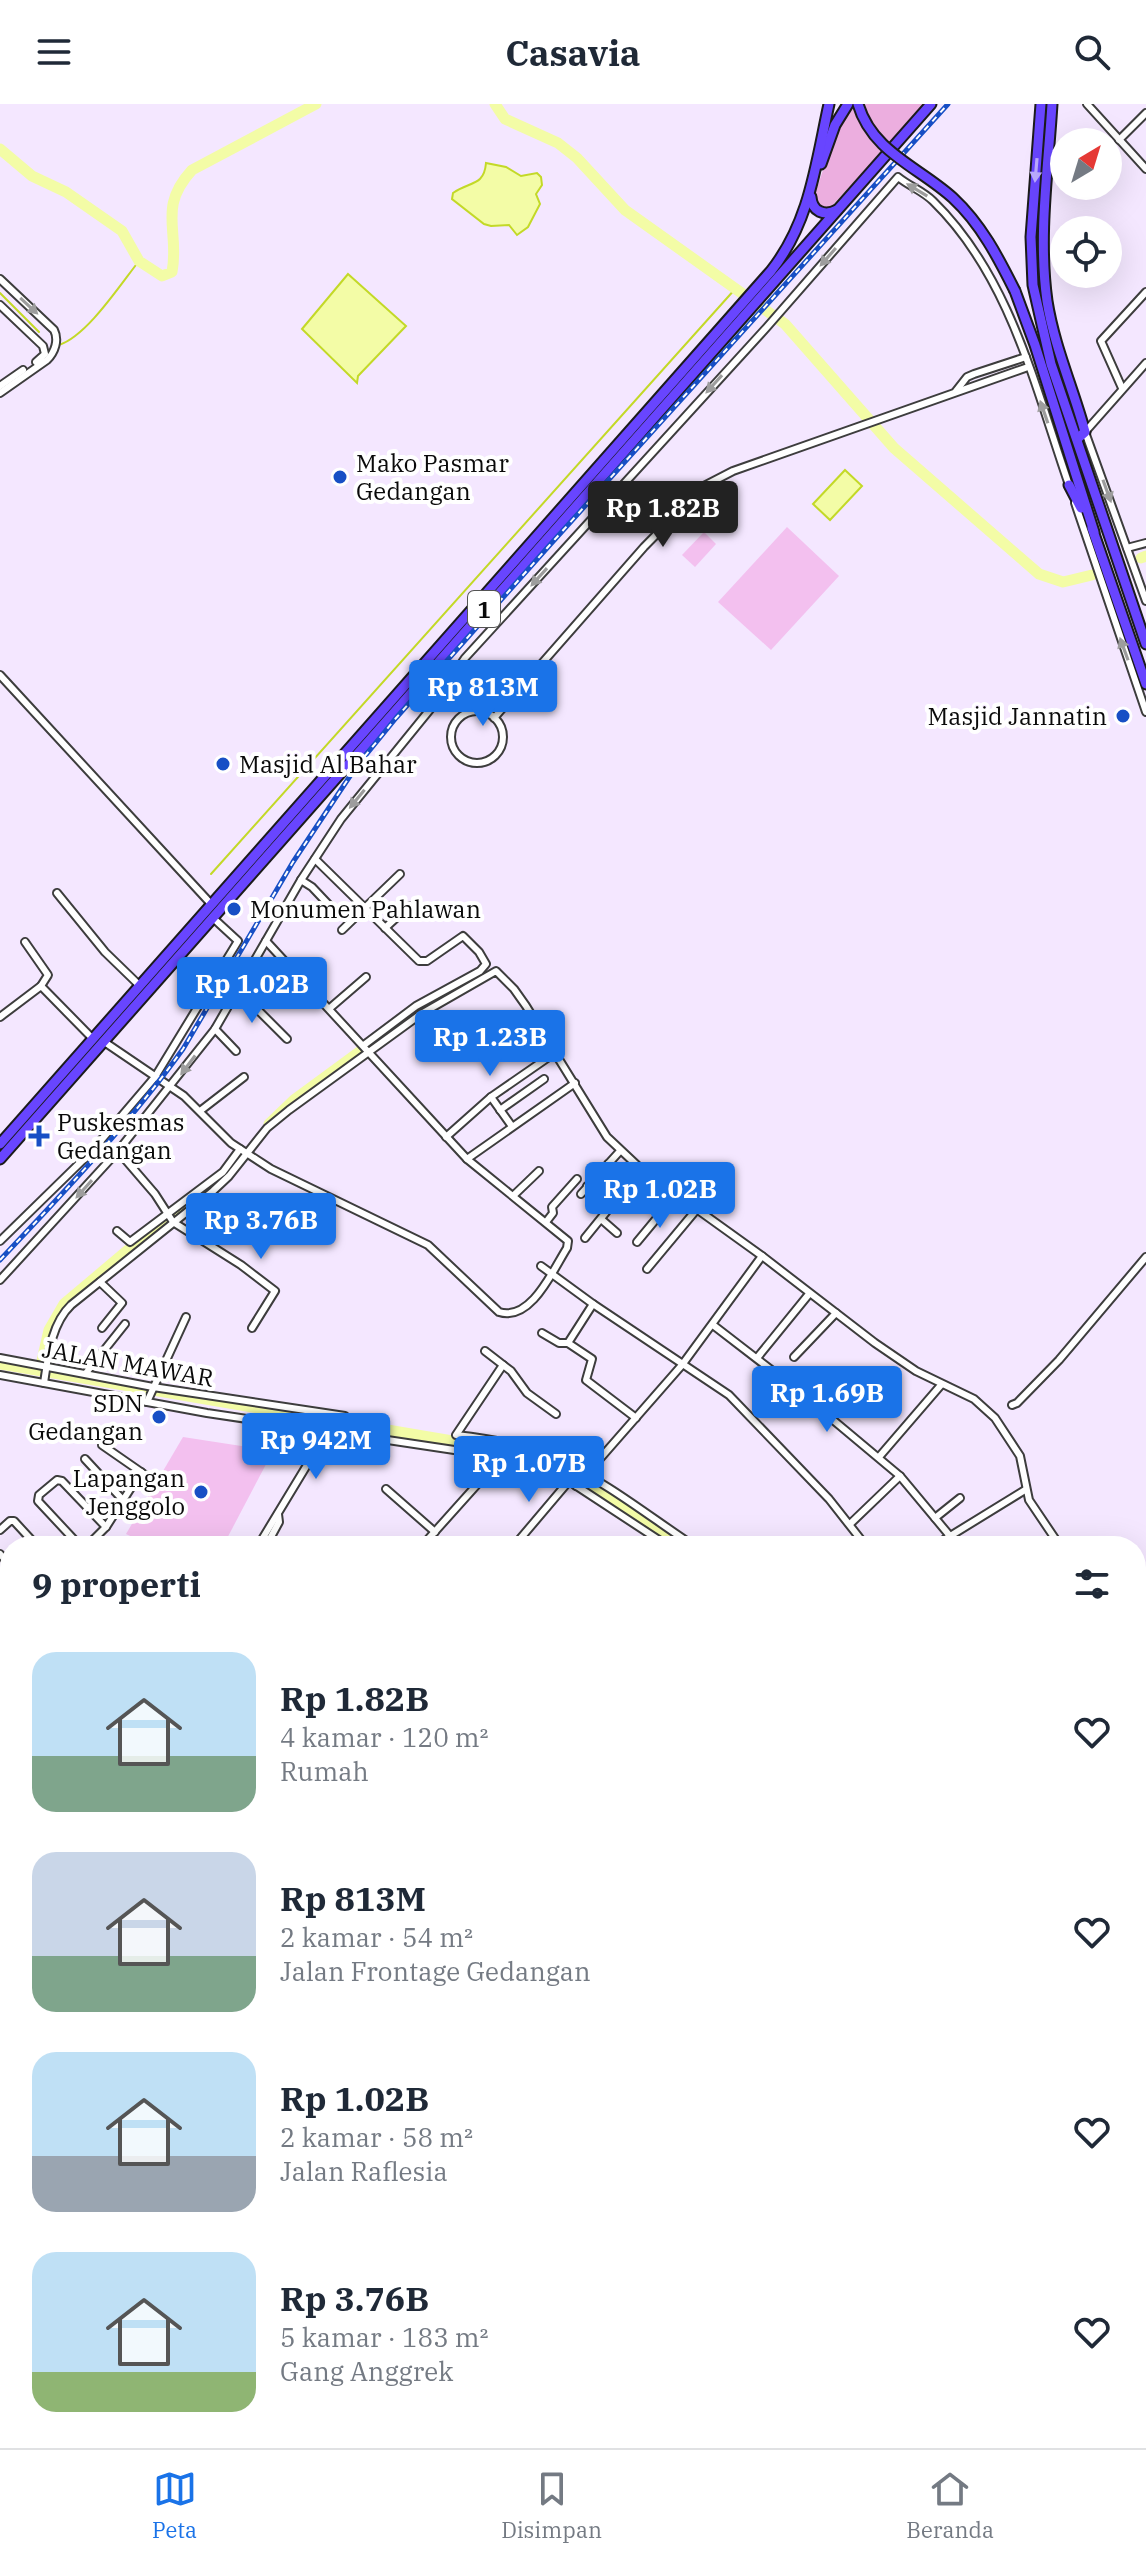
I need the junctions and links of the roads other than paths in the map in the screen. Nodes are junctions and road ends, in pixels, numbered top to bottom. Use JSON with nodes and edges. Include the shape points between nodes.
{"nodes":[{"id":1,"x":829,"y":104,"type":"edge"},
{"id":2,"x":848,"y":104,"type":"edge"},
{"id":3,"x":858,"y":104,"type":"edge"},
{"id":4,"x":931,"y":104,"type":"edge"},
{"id":5,"x":1041,"y":104,"type":"edge"},
{"id":6,"x":1052,"y":104,"type":"edge"},
{"id":7,"x":1087,"y":104,"type":"edge"},
{"id":8,"x":1146,"y":113,"type":"edge"},
{"id":9,"x":1108,"y":128,"type":"edge"},
{"id":10,"x":1122,"y":137,"type":"edge"},
{"id":11,"x":1122,"y":143,"type":"edge"},
{"id":12,"x":1146,"y":169,"type":"edge"},
{"id":13,"x":812,"y":190,"type":"junction"},
{"id":14,"x":839,"y":208,"type":"junction"},
{"id":15,"x":0,"y":279,"type":"edge"},
{"id":16,"x":1146,"y":292,"type":"edge"},
{"id":17,"x":756,"y":294,"type":"junction"},
{"id":18,"x":0,"y":305,"type":"edge"},
{"id":19,"x":1026,"y":357,"type":"junction"},
{"id":20,"x":1146,"y":363,"type":"edge"},
{"id":21,"x":1028,"y":367,"type":"junction"},
{"id":22,"x":0,"y":386,"type":"edge"},
{"id":23,"x":1122,"y":388,"type":"junction"},
{"id":24,"x":956,"y":391,"type":"junction"},
{"id":25,"x":0,"y":393,"type":"edge"},
{"id":26,"x":1084,"y":426,"type":"junction"},
{"id":27,"x":1069,"y":485,"type":"junction"},
{"id":28,"x":1094,"y":532,"type":"junction"},
{"id":29,"x":1146,"y":543,"type":"edge"},
{"id":30,"x":1128,"y":549,"type":"junction"},
{"id":31,"x":1098,"y":555,"type":"junction"},
{"id":32,"x":1143,"y":584,"type":"edge"},
{"id":33,"x":1108,"y":587,"type":"junction"},
{"id":34,"x":1146,"y":601,"type":"edge"},
{"id":35,"x":1143,"y":624,"type":"edge"},
{"id":36,"x":1146,"y":644,"type":"edge"},
{"id":37,"x":0,"y":675,"type":"edge"},
{"id":38,"x":1146,"y":684,"type":"edge"},
{"id":39,"x":1146,"y":712,"type":"edge"},
{"id":40,"x":494,"y":718,"type":"junction"},
{"id":41,"x":315,"y":859,"type":"junction"},
{"id":42,"x":400,"y":874,"type":"dead end"},
{"id":43,"x":301,"y":880,"type":"junction"},
{"id":44,"x":57,"y":893,"type":"dead end"},
{"id":45,"x":329,"y":905,"type":"dead end"},
{"id":46,"x":409,"y":906,"type":"dead end"},
{"id":47,"x":365,"y":909,"type":"junction"},
{"id":48,"x":213,"y":910,"type":"junction"},
{"id":49,"x":385,"y":928,"type":"junction"},
{"id":50,"x":342,"y":930,"type":"dead end"},
{"id":51,"x":266,"y":941,"type":"junction"},
{"id":52,"x":25,"y":942,"type":"dead end"},
{"id":53,"x":366,"y":977,"type":"dead end"},
{"id":54,"x":139,"y":985,"type":"junction"},
{"id":55,"x":41,"y":986,"type":"junction"},
{"id":56,"x":237,"y":989,"type":"junction"},
{"id":57,"x":330,"y":1008,"type":"junction"},
{"id":58,"x":418,"y":1009,"type":"junction"},
{"id":59,"x":0,"y":1017,"type":"edge"},
{"id":60,"x":215,"y":1029,"type":"junction"},
{"id":61,"x":287,"y":1039,"type":"dead end"},
{"id":62,"x":98,"y":1040,"type":"junction"},
{"id":63,"x":366,"y":1048,"type":"junction"},
{"id":64,"x":236,"y":1051,"type":"dead end"},
{"id":65,"x":556,"y":1052,"type":"junction"},
{"id":66,"x":155,"y":1077,"type":"junction"},
{"id":67,"x":244,"y":1077,"type":"dead end"},
{"id":68,"x":544,"y":1079,"type":"dead end"},
{"id":69,"x":575,"y":1083,"type":"junction"},
{"id":70,"x":171,"y":1087,"type":"junction"},
{"id":71,"x":491,"y":1097,"type":"junction"},
{"id":72,"x":500,"y":1110,"type":"junction"},
{"id":73,"x":200,"y":1111,"type":"junction"},
{"id":74,"x":511,"y":1125,"type":"junction"},
{"id":75,"x":446,"y":1137,"type":"junction"},
{"id":76,"x":0,"y":1144,"type":"edge"},
{"id":77,"x":118,"y":1151,"type":"junction"},
{"id":78,"x":620,"y":1151,"type":"junction"},
{"id":79,"x":244,"y":1152,"type":"junction"},
{"id":80,"x":0,"y":1159,"type":"edge"},
{"id":81,"x":467,"y":1159,"type":"junction"},
{"id":82,"x":608,"y":1164,"type":"junction"},
{"id":83,"x":641,"y":1169,"type":"junction"},
{"id":84,"x":539,"y":1171,"type":"dead end"},
{"id":85,"x":577,"y":1179,"type":"dead end"},
{"id":86,"x":629,"y":1183,"type":"junction"},
{"id":87,"x":587,"y":1186,"type":"junction"},
{"id":88,"x":581,"y":1194,"type":"dead end"},
{"id":89,"x":514,"y":1195,"type":"junction"},
{"id":90,"x":676,"y":1195,"type":"junction"},
{"id":91,"x":610,"y":1207,"type":"junction"},
{"id":92,"x":697,"y":1209,"type":"junction"},
{"id":93,"x":170,"y":1218,"type":"junction"},
{"id":94,"x":601,"y":1219,"type":"junction"},
{"id":95,"x":546,"y":1222,"type":"junction"},
{"id":96,"x":117,"y":1231,"type":"dead end"},
{"id":97,"x":617,"y":1233,"type":"dead end"},
{"id":98,"x":585,"y":1238,"type":"dead end"},
{"id":99,"x":0,"y":1241,"type":"edge"},
{"id":100,"x":637,"y":1242,"type":"dead end"},
{"id":101,"x":762,"y":1256,"type":"junction"},
{"id":102,"x":1146,"y":1257,"type":"edge"},
{"id":103,"x":541,"y":1266,"type":"dead end"},
{"id":104,"x":647,"y":1269,"type":"dead end"},
{"id":105,"x":551,"y":1273,"type":"junction"},
{"id":106,"x":0,"y":1280,"type":"edge"},
{"id":107,"x":100,"y":1282,"type":"junction"},
{"id":108,"x":809,"y":1294,"type":"junction"},
{"id":109,"x":593,"y":1304,"type":"junction"},
{"id":110,"x":836,"y":1313,"type":"junction"},
{"id":111,"x":186,"y":1317,"type":"dead end"},
{"id":112,"x":125,"y":1324,"type":"dead end"},
{"id":113,"x":713,"y":1325,"type":"junction"},
{"id":114,"x":102,"y":1328,"type":"dead end"},
{"id":115,"x":252,"y":1328,"type":"dead end"},
{"id":116,"x":542,"y":1333,"type":"dead end"},
{"id":117,"x":568,"y":1343,"type":"junction"},
{"id":118,"x":485,"y":1351,"type":"dead end"},
{"id":119,"x":794,"y":1357,"type":"dead end"},
{"id":120,"x":0,"y":1358,"type":"edge"},
{"id":121,"x":757,"y":1358,"type":"junction"},
{"id":122,"x":503,"y":1365,"type":"junction"},
{"id":123,"x":682,"y":1365,"type":"junction"},
{"id":124,"x":46,"y":1368,"type":"junction"},
{"id":125,"x":86,"y":1373,"type":"junction"},
{"id":126,"x":0,"y":1375,"type":"edge"},
{"id":127,"x":44,"y":1381,"type":"junction"},
{"id":128,"x":941,"y":1385,"type":"junction"},
{"id":129,"x":153,"y":1388,"type":"junction"},
{"id":130,"x":211,"y":1397,"type":"junction"},
{"id":131,"x":147,"y":1400,"type":"junction"},
{"id":132,"x":1012,"y":1405,"type":"dead end"},
{"id":133,"x":208,"y":1411,"type":"junction"},
{"id":134,"x":556,"y":1414,"type":"dead end"},
{"id":135,"x":345,"y":1416,"type":"dead end"},
{"id":136,"x":636,"y":1418,"type":"junction"},
{"id":137,"x":327,"y":1432,"type":"junction"},
{"id":138,"x":460,"y":1442,"type":"junction"},
{"id":139,"x":102,"y":1445,"type":"dead end"},
{"id":140,"x":518,"y":1447,"type":"junction"},
{"id":141,"x":879,"y":1457,"type":"junction"},
{"id":142,"x":85,"y":1459,"type":"dead end"},
{"id":143,"x":500,"y":1459,"type":"junction"},
{"id":144,"x":515,"y":1459,"type":"junction"},
{"id":145,"x":141,"y":1472,"type":"junction"},
{"id":146,"x":900,"y":1476,"type":"junction"},
{"id":147,"x":151,"y":1479,"type":"dead end"},
{"id":148,"x":581,"y":1480,"type":"junction"},
{"id":149,"x":569,"y":1481,"type":"junction"},
{"id":150,"x":386,"y":1489,"type":"dead end"},
{"id":151,"x":1025,"y":1490,"type":"junction"},
{"id":152,"x":960,"y":1498,"type":"dead end"},
{"id":153,"x":122,"y":1499,"type":"junction"},
{"id":154,"x":644,"y":1512,"type":"junction"},
{"id":155,"x":278,"y":1514,"type":"junction"},
{"id":156,"x":935,"y":1518,"type":"junction"},
{"id":157,"x":637,"y":1522,"type":"junction"},
{"id":158,"x":850,"y":1524,"type":"junction"},
{"id":159,"x":106,"y":1527,"type":"junction"},
{"id":160,"x":0,"y":1530,"type":"edge"},
{"id":161,"x":435,"y":1532,"type":"junction"},
{"id":162,"x":28,"y":1536,"type":"edge"},
{"id":163,"x":71,"y":1536,"type":"edge"},
{"id":164,"x":97,"y":1536,"type":"edge"},
{"id":165,"x":263,"y":1536,"type":"edge"},
{"id":166,"x":271,"y":1536,"type":"edge"},
{"id":167,"x":431,"y":1536,"type":"edge"},
{"id":168,"x":522,"y":1536,"type":"edge"},
{"id":169,"x":655,"y":1536,"type":"edge"},
{"id":170,"x":679,"y":1536,"type":"edge"},
{"id":171,"x":859,"y":1536,"type":"edge"},
{"id":172,"x":950,"y":1536,"type":"joint"},
{"id":173,"x":1052,"y":1536,"type":"edge"}],
"edges":[{"from":1,"to":13,"type":"highway","number":"1"},
{"from":2,"to":13,"type":"highway"},
{"from":3,"to":28,"type":"highway","bridge":true,"via":[[879,143],[954,199],[981,230],[1015,291]]},
{"from":4,"to":14,"type":"highway","number":"1"},
{"from":5,"to":26,"type":"highway","one_way":true,"via":[[1031,237],[1033,285],[1051,364]]},
{"from":6,"to":26,"type":"highway","via":[[1044,265],[1057,344]]},
{"from":7,"to":9,"type":"street"},
{"from":8,"to":10,"type":"street"},
{"from":11,"to":12,"type":"street"},
{"from":13,"to":14,"type":"highway","via":[[812,204],[819,212],[830,214]]},
{"from":13,"to":17,"type":"highway","number":"1","via":[[786,252]]},
{"from":14,"to":17,"type":"highway","number":"1"},
{"from":15,"to":25,"type":"street","one_way":true,"via":[[54,330],[56,346],[47,360]]},
{"from":16,"to":23,"type":"street","via":[[1101,341]]},
{"from":17,"to":48,"type":"highway","number":"1"},
{"from":18,"to":22,"type":"street","via":[[46,350]]},
{"from":19,"to":21,"type":"street"},
{"from":19,"to":24,"type":"street","via":[[967,377]]},
{"from":19,"to":41,"type":"street","one_way":true,"via":[[975,252],[932,200],[898,177],[465,658]]},
{"from":20,"to":23,"type":"street"},
{"from":21,"to":24,"type":"street"},
{"from":27,"to":21,"type":"street","one_way":true},
{"from":23,"to":26,"type":"street"},
{"from":24,"to":40,"type":"street","via":[[704,486]]},
{"from":26,"to":30,"type":"street","one_way":true},
{"from":26,"to":35,"type":"highway","via":[[1077,439]]},
{"from":27,"to":28,"type":"highway"},
{"from":27,"to":31,"type":"street"},
{"from":28,"to":31,"type":"highway"},
{"from":29,"to":30,"type":"street"},
{"from":30,"to":32,"type":"street"},
{"from":31,"to":33,"type":"highway"},
{"from":32,"to":34,"type":"street"},
{"from":33,"to":38,"type":"highway"},
{"from":39,"to":33,"type":"street","one_way":true},
{"from":35,"to":36,"type":"highway"},
{"from":37,"to":48,"type":"street"},
{"from":40,"to":40,"type":"street","via":[[502,735],[497,753],[475,762],[458,754],[451,736],[459,718],[476,711]]},
{"from":41,"to":43,"type":"street"},
{"from":41,"to":47,"type":"street"},
{"from":42,"to":47,"type":"street"},
{"from":43,"to":45,"type":"street"},
{"from":43,"to":51,"type":"street"},
{"from":44,"to":54,"type":"street"},
{"from":46,"to":49,"type":"street"},
{"from":47,"to":49,"type":"street"},
{"from":47,"to":50,"type":"street"},
{"from":48,"to":54,"type":"highway","number":"1"},
{"from":48,"to":62,"type":"highway","number":"1"},
{"from":48,"to":66,"type":"street","via":[[238,940]]},
{"from":49,"to":58,"type":"street","via":[[421,962],[463,936],[485,960],[480,971]]},
{"from":51,"to":56,"type":"street"},
{"from":51,"to":57,"type":"street"},
{"from":52,"to":55,"type":"street","via":[[48,975]]},
{"from":53,"to":57,"type":"street"},
{"from":54,"to":62,"type":"highway","number":"1"},
{"from":55,"to":59,"type":"street"},
{"from":55,"to":62,"type":"street"},
{"from":56,"to":60,"type":"street"},
{"from":56,"to":61,"type":"street"},
{"from":57,"to":63,"type":"street"},
{"from":58,"to":63,"type":"street"},
{"from":58,"to":65,"type":"street","via":[[496,971]]},
{"from":60,"to":64,"type":"street"},
{"from":60,"to":70,"type":"street","one_way":true},
{"from":62,"to":66,"type":"street"},
{"from":62,"to":76,"type":"highway","number":"1"},
{"from":62,"to":80,"type":"highway","number":"1"},
{"from":63,"to":75,"type":"street"},
{"from":63,"to":79,"type":"street"},
{"from":65,"to":69,"type":"street"},
{"from":65,"to":71,"type":"street"},
{"from":66,"to":70,"type":"street"},
{"from":66,"to":99,"type":"street","via":[[91,1152]]},
{"from":67,"to":73,"type":"street"},
{"from":68,"to":72,"type":"street"},
{"from":69,"to":74,"type":"street"},
{"from":69,"to":78,"type":"street"},
{"from":70,"to":73,"type":"street"},
{"from":70,"to":77,"type":"street"},
{"from":71,"to":72,"type":"street"},
{"from":71,"to":75,"type":"street"},
{"from":72,"to":74,"type":"street"},
{"from":73,"to":79,"type":"street"},
{"from":74,"to":81,"type":"street"},
{"from":75,"to":81,"type":"street"},
{"from":77,"to":93,"type":"street"},
{"from":77,"to":106,"type":"street","one_way":true},
{"from":78,"to":82,"type":"street"},
{"from":78,"to":83,"type":"street"},
{"from":79,"to":93,"type":"street","via":[[223,1183]]},
{"from":79,"to":105,"type":"street","via":[[428,1245],[502,1313],[522,1310]]},
{"from":81,"to":89,"type":"street"},
{"from":82,"to":86,"type":"street"},
{"from":82,"to":87,"type":"street"},
{"from":83,"to":86,"type":"street"},
{"from":83,"to":90,"type":"street"},
{"from":84,"to":89,"type":"street"},
{"from":85,"to":95,"type":"street"},
{"from":86,"to":91,"type":"street"},
{"from":87,"to":88,"type":"street"},
{"from":87,"to":91,"type":"street"},
{"from":89,"to":95,"type":"street"},
{"from":90,"to":92,"type":"street"},
{"from":90,"to":100,"type":"street"},
{"from":91,"to":94,"type":"street"},
{"from":92,"to":101,"type":"street"},
{"from":92,"to":104,"type":"street"},
{"from":93,"to":96,"type":"street","via":[[130,1242]]},
{"from":93,"to":107,"type":"street"},
{"from":93,"to":115,"type":"street","via":[[275,1291]]},
{"from":94,"to":97,"type":"street"},
{"from":94,"to":98,"type":"street"},
{"from":95,"to":105,"type":"street","via":[[568,1245]]},
{"from":101,"to":108,"type":"street"},
{"from":101,"to":113,"type":"street"},
{"from":102,"to":132,"type":"street","via":[[1059,1360]]},
{"from":103,"to":105,"type":"street"},
{"from":105,"to":109,"type":"street"},
{"from":107,"to":114,"type":"street","via":[[122,1303]]},
{"from":107,"to":124,"type":"street","via":[[64,1312]]},
{"from":108,"to":110,"type":"street"},
{"from":108,"to":121,"type":"street"},
{"from":109,"to":117,"type":"street"},
{"from":109,"to":123,"type":"street"},
{"from":110,"to":119,"type":"street"},
{"from":110,"to":128,"type":"street"},
{"from":111,"to":129,"type":"street"},
{"from":112,"to":125,"type":"street"},
{"from":113,"to":121,"type":"street"},
{"from":113,"to":123,"type":"street"},
{"from":116,"to":117,"type":"street"},
{"from":117,"to":136,"type":"street","via":[[593,1360],[586,1380]]},
{"from":118,"to":122,"type":"street"},
{"from":120,"to":124,"type":"street","name":"JALAN MAWAR"},
{"from":121,"to":141,"type":"street"},
{"from":122,"to":134,"type":"street","via":[[527,1393]]},
{"from":122,"to":138,"type":"street"},
{"from":123,"to":136,"type":"street"},
{"from":123,"to":158,"type":"street","via":[[729,1395]]},
{"from":124,"to":125,"type":"street","name":"JALAN MAWAR"},
{"from":124,"to":127,"type":"street"},
{"from":125,"to":129,"type":"street","name":"JALAN MAWAR"},
{"from":126,"to":127,"type":"street"},
{"from":127,"to":131,"type":"street"},
{"from":128,"to":141,"type":"street"},
{"from":128,"to":151,"type":"street","via":[[974,1399],[1003,1428],[1020,1456]]},
{"from":129,"to":130,"type":"street","name":"JALAN MAWAR"},
{"from":129,"to":131,"type":"street"},
{"from":130,"to":133,"type":"street"},
{"from":130,"to":135,"type":"street","name":"JALAN MAWAR"},
{"from":131,"to":133,"type":"street"},
{"from":133,"to":137,"type":"street"},
{"from":136,"to":148,"type":"street"},
{"from":137,"to":138,"type":"street"},
{"from":137,"to":155,"type":"street"},
{"from":138,"to":140,"type":"street"},
{"from":138,"to":143,"type":"street"},
{"from":139,"to":145,"type":"street"},
{"from":140,"to":144,"type":"street"},
{"from":140,"to":148,"type":"street","via":[[557,1459]]},
{"from":141,"to":146,"type":"street"},
{"from":142,"to":153,"type":"street"},
{"from":143,"to":144,"type":"street"},
{"from":143,"to":161,"type":"street"},
{"from":144,"to":149,"type":"street"},
{"from":145,"to":147,"type":"street"},
{"from":145,"to":153,"type":"street"},
{"from":146,"to":156,"type":"street"},
{"from":146,"to":158,"type":"street"},
{"from":148,"to":149,"type":"street"},
{"from":148,"to":154,"type":"street"},
{"from":148,"to":157,"type":"street"},
{"from":149,"to":168,"type":"street"},
{"from":150,"to":161,"type":"street"},
{"from":151,"to":172,"type":"street"},
{"from":151,"to":173,"type":"street"},
{"from":152,"to":156,"type":"street"},
{"from":153,"to":159,"type":"street"},
{"from":154,"to":157,"type":"street"},
{"from":154,"to":170,"type":"street"},
{"from":155,"to":165,"type":"street"},
{"from":155,"to":166,"type":"street"},
{"from":156,"to":172,"type":"street"},
{"from":157,"to":169,"type":"street"},
{"from":158,"to":171,"type":"street"},
{"from":159,"to":163,"type":"street","via":[[57,1480],[38,1501]]},
{"from":159,"to":164,"type":"street"},
{"from":160,"to":162,"type":"street","via":[[14,1521]]},
{"from":161,"to":167,"type":"street"}]}
